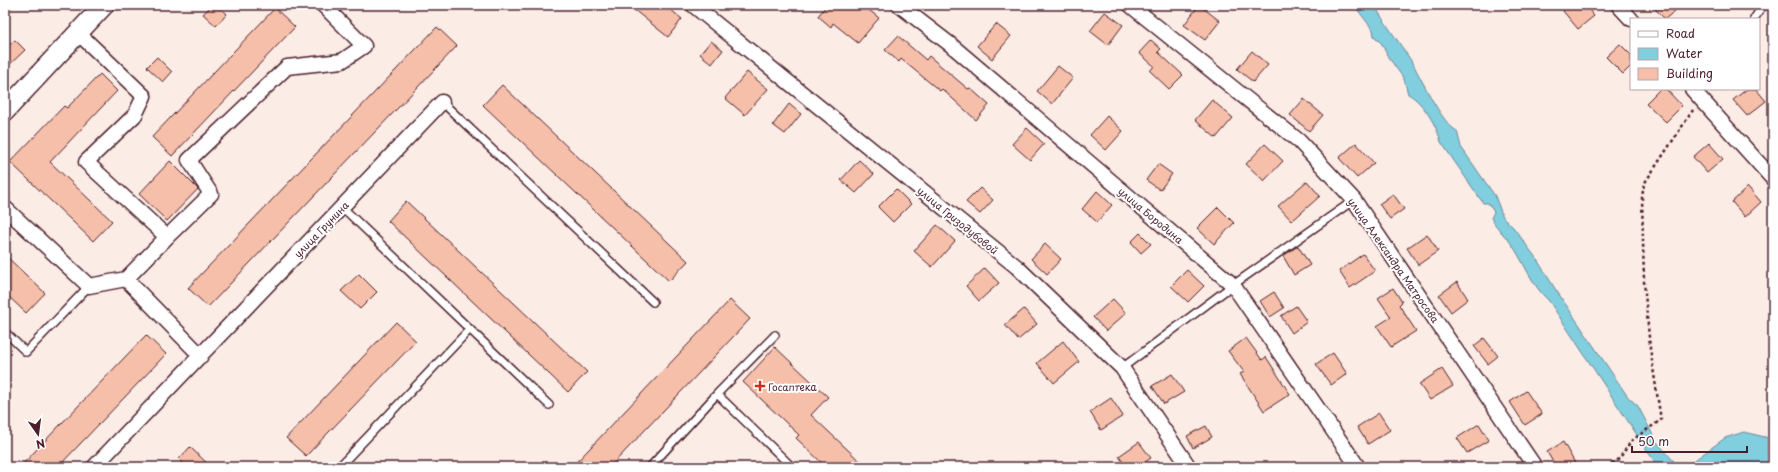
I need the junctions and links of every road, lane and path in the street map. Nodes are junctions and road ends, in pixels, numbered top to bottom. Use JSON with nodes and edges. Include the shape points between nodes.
{"nodes":[{"id":1,"x":104,"y":5,"type":"edge"},
{"id":2,"x":323,"y":5,"type":"edge"},
{"id":3,"x":693,"y":5,"type":"edge"},
{"id":4,"x":899,"y":5,"type":"edge"},
{"id":5,"x":1130,"y":5,"type":"edge"},
{"id":6,"x":1618,"y":5,"type":"edge"},
{"id":7,"x":1763,"y":5,"type":"edge"},
{"id":8,"x":1630,"y":18,"type":"edge"},
{"id":9,"x":1755,"y":18,"type":"edge"},
{"id":10,"x":77,"y":32,"type":"junction"},
{"id":11,"x":1699,"y":94,"type":"edge"},
{"id":12,"x":442,"y":102,"type":"joint"},
{"id":13,"x":5,"y":111,"type":"edge"},
{"id":14,"x":1773,"y":180,"type":"edge"},
{"id":15,"x":1354,"y":200,"type":"junction"},
{"id":16,"x":342,"y":207,"type":"junction"},
{"id":17,"x":5,"y":208,"type":"edge"},
{"id":18,"x":167,"y":237,"type":"junction"},
{"id":19,"x":126,"y":279,"type":"junction"},
{"id":20,"x":1233,"y":285,"type":"junction"},
{"id":21,"x":89,"y":286,"type":"junction"},
{"id":22,"x":653,"y":302,"type":"dead end"},
{"id":23,"x":470,"y":330,"type":"junction"},
{"id":24,"x":5,"y":332,"type":"edge"},
{"id":25,"x":776,"y":335,"type":"dead end"},
{"id":26,"x":200,"y":356,"type":"junction"},
{"id":27,"x":1122,"y":368,"type":"junction"},
{"id":28,"x":717,"y":394,"type":"junction"},
{"id":29,"x":549,"y":405,"type":"dead end"},
{"id":30,"x":94,"y":467,"type":"edge"},
{"id":31,"x":339,"y":467,"type":"edge"},
{"id":32,"x":650,"y":467,"type":"edge"},
{"id":33,"x":792,"y":467,"type":"edge"},
{"id":34,"x":1189,"y":467,"type":"edge"},
{"id":35,"x":1358,"y":467,"type":"edge"},
{"id":36,"x":1535,"y":467,"type":"edge"},
{"id":37,"x":1607,"y":467,"type":"edge"}],
"edges":[{"from":1,"to":10,"type":"street"},
{"from":2,"to":18,"type":"street","via":[[364,46],[342,61],[286,67],[188,160],[211,194]]},
{"from":3,"to":27,"type":"street","name":"улица Гризодубовой","via":[[1017,267]]},
{"from":4,"to":20,"type":"street","name":"улица Бородина","via":[[951,45]]},
{"from":5,"to":15,"type":"street","name":"улица Александра Матросова","via":[[1299,141]]},
{"from":6,"to":8,"type":"street"},
{"from":7,"to":9,"type":"lane"},
{"from":10,"to":13,"type":"street"},
{"from":10,"to":18,"type":"street","via":[[144,96],[135,115],[86,162]]},
{"from":11,"to":14,"type":"street"},
{"from":11,"to":37,"type":"path","via":[[1644,184],[1642,197],[1644,282],[1650,348],[1661,420],[1632,440],[1619,459]]},
{"from":12,"to":16,"type":"street","name":"улица Грунина"},
{"from":12,"to":22,"type":"lane"},
{"from":15,"to":20,"type":"lane"},
{"from":15,"to":36,"type":"street","name":"улица Александра Матросова"},
{"from":16,"to":23,"type":"lane"},
{"from":16,"to":26,"type":"street","name":"улица Грунина"},
{"from":17,"to":21,"type":"street"},
{"from":18,"to":19,"type":"street"},
{"from":19,"to":21,"type":"street"},
{"from":19,"to":26,"type":"street"},
{"from":20,"to":27,"type":"lane"},
{"from":20,"to":35,"type":"street","name":"улица Бородина"},
{"from":21,"to":24,"type":"lane","via":[[26,352]]},
{"from":23,"to":29,"type":"lane"},
{"from":23,"to":31,"type":"lane"},
{"from":25,"to":28,"type":"lane"},
{"from":26,"to":30,"type":"street","name":"улица Грунина"},
{"from":27,"to":34,"type":"street","name":"улица Гризодубовой"},
{"from":28,"to":32,"type":"lane"},
{"from":28,"to":33,"type":"lane"}]}
